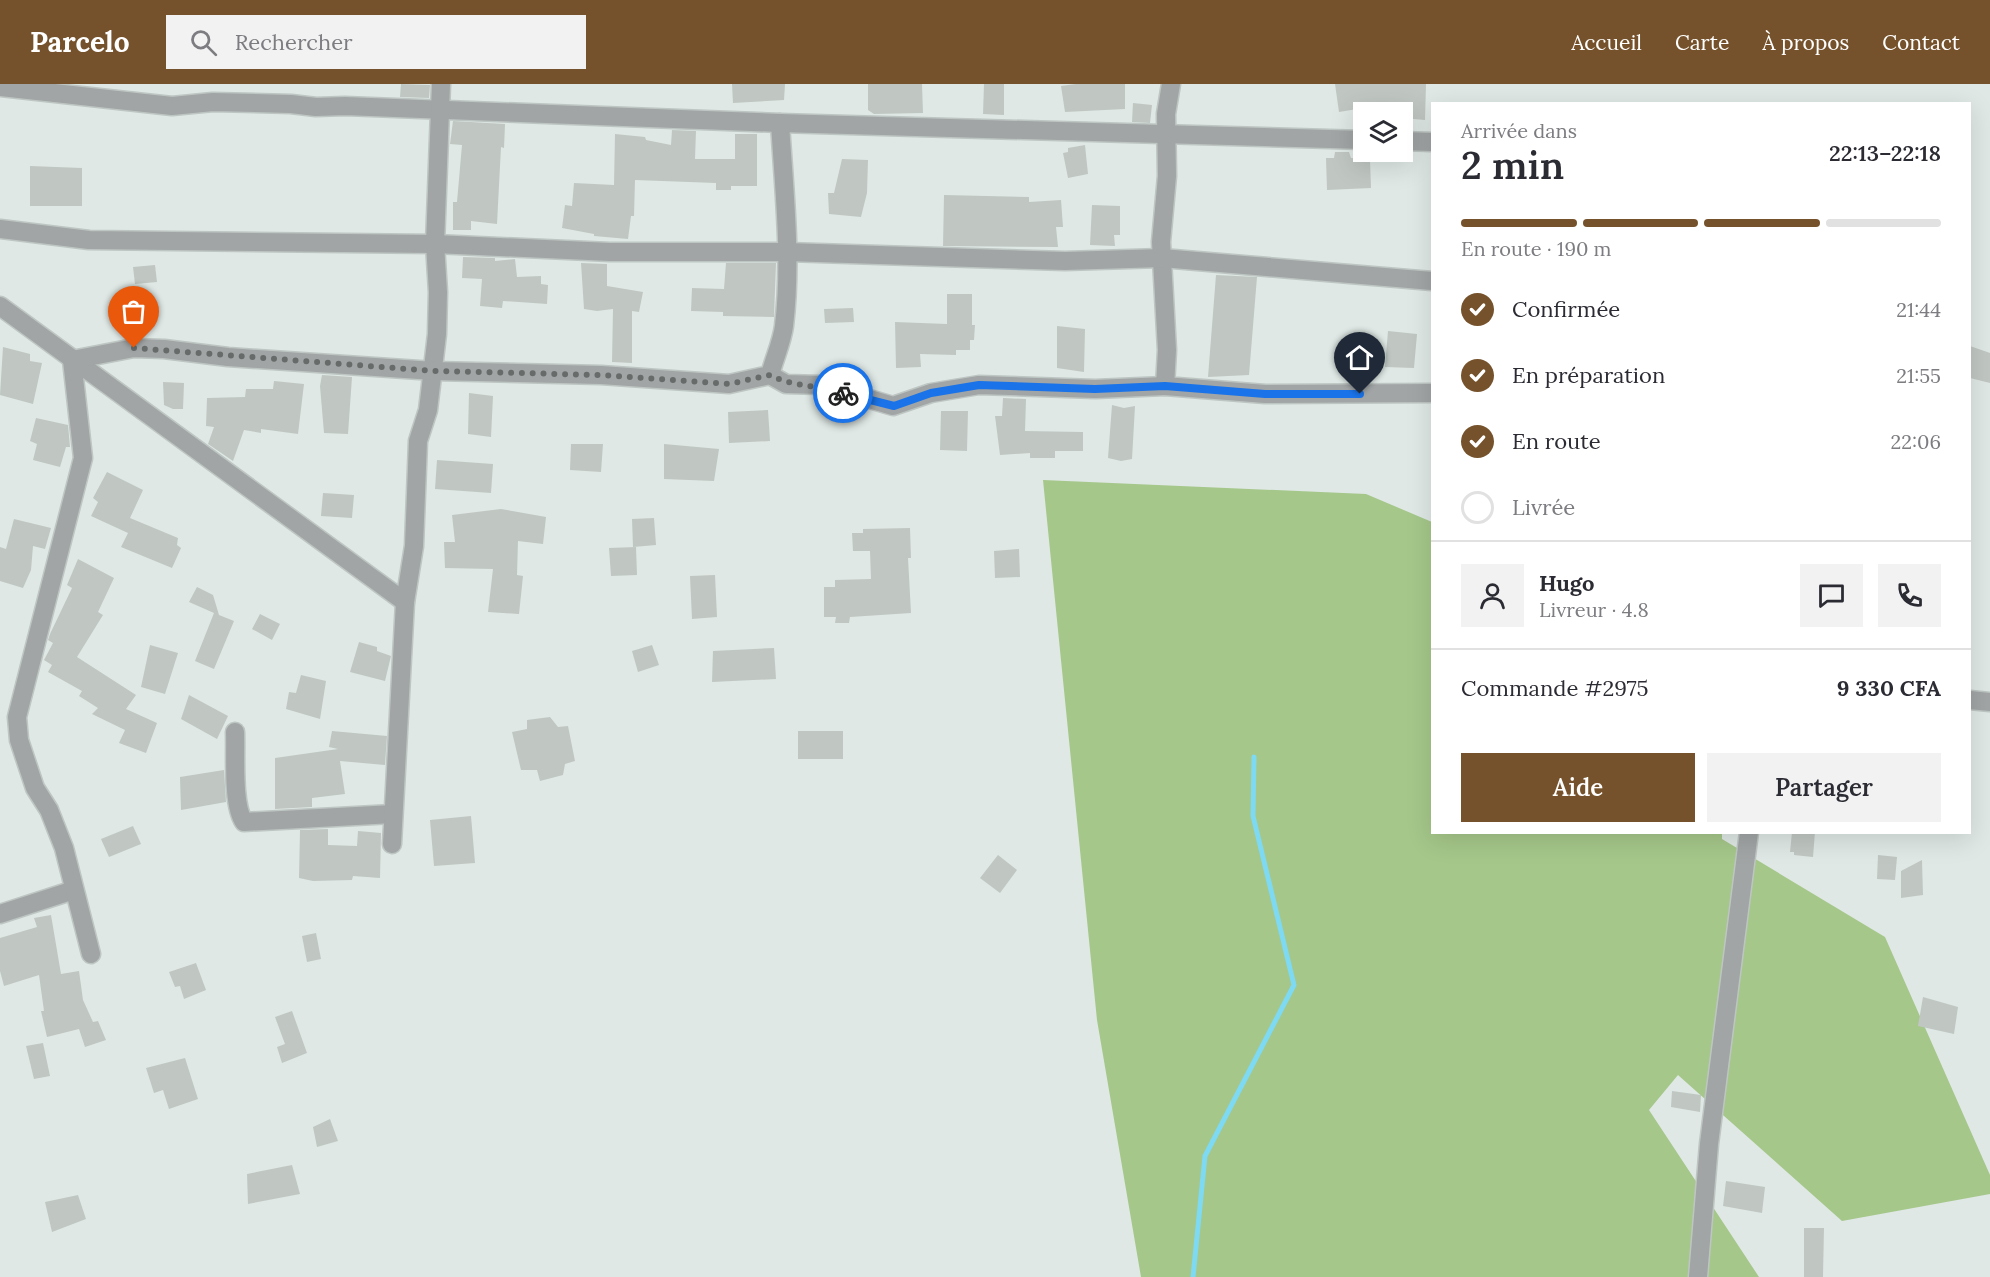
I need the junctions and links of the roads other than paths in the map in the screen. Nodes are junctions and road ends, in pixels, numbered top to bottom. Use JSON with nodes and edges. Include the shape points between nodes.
{"nodes":[{"id":1,"x":441,"y":84,"type":"edge"},
{"id":2,"x":1171,"y":84,"type":"edge"},
{"id":3,"x":0,"y":87,"type":"edge"},
{"id":4,"x":442,"y":110,"type":"junction"},
{"id":5,"x":780,"y":123,"type":"junction"},
{"id":6,"x":1165,"y":134,"type":"junction"},
{"id":7,"x":1353,"y":140,"type":"edge"},
{"id":8,"x":1413,"y":141,"type":"edge"},
{"id":9,"x":1431,"y":142,"type":"edge"},
{"id":10,"x":0,"y":229,"type":"edge"},
{"id":11,"x":435,"y":244,"type":"junction"},
{"id":12,"x":787,"y":252,"type":"junction"},
{"id":13,"x":1162,"y":258,"type":"junction"},
{"id":14,"x":1431,"y":281,"type":"edge"},
{"id":15,"x":0,"y":306,"type":"edge"},
{"id":16,"x":72,"y":360,"type":"junction"},
{"id":17,"x":434,"y":371,"type":"junction"},
{"id":18,"x":770,"y":375,"type":"junction"},
{"id":19,"x":1165,"y":386,"type":"junction"},
{"id":20,"x":1431,"y":393,"type":"edge"},
{"id":21,"x":405,"y":602,"type":"junction"},
{"id":22,"x":1971,"y":700,"type":"edge"},
{"id":23,"x":1990,"y":702,"type":"edge"},
{"id":24,"x":235,"y":732,"type":"dead end"},
{"id":25,"x":393,"y":814,"type":"junction"},
{"id":26,"x":1749,"y":834,"type":"edge"},
{"id":27,"x":392,"y":844,"type":"dead end"},
{"id":28,"x":74,"y":890,"type":"junction"},
{"id":29,"x":0,"y":914,"type":"edge"},
{"id":30,"x":91,"y":954,"type":"dead end"},
{"id":31,"x":1698,"y":1277,"type":"edge"}],
"edges":[{"from":1,"to":4,"type":"street"},
{"from":2,"to":6,"type":"street"},
{"from":3,"to":4,"type":"street","via":[[172,106],[213,102]]},
{"from":4,"to":5,"type":"street"},
{"from":4,"to":11,"type":"street"},
{"from":5,"to":6,"type":"street"},
{"from":5,"to":12,"type":"street"},
{"from":6,"to":7,"type":"street"},
{"from":6,"to":13,"type":"street","via":[[1167,176]]},
{"from":8,"to":9,"type":"street"},
{"from":10,"to":11,"type":"street","via":[[89,240]]},
{"from":11,"to":12,"type":"street","via":[[610,252]]},
{"from":11,"to":17,"type":"street","via":[[438,292]]},
{"from":12,"to":13,"type":"street","via":[[1065,261]]},
{"from":12,"to":18,"type":"street","via":[[784,329]]},
{"from":13,"to":14,"type":"street"},
{"from":13,"to":19,"type":"street"},
{"from":15,"to":16,"type":"street"},
{"from":16,"to":17,"type":"street","via":[[134,348]]},
{"from":16,"to":21,"type":"street"},
{"from":16,"to":28,"type":"street","via":[[83,458],[17,717],[25,759],[64,848]]},
{"from":17,"to":18,"type":"street","via":[[601,375],[729,384]]},
{"from":17,"to":21,"type":"street","via":[[418,441],[414,546]]},
{"from":18,"to":19,"type":"street","via":[[786,384],[822,386],[894,406],[931,393],[979,385],[1095,389]]},
{"from":19,"to":20,"type":"street","via":[[1265,394]]},
{"from":21,"to":25,"type":"street"},
{"from":22,"to":23,"type":"street"},
{"from":24,"to":25,"type":"street","via":[[238,808],[244,822]]},
{"from":25,"to":27,"type":"street"},
{"from":26,"to":31,"type":"street","via":[[1708,1143]]},
{"from":28,"to":29,"type":"street"},
{"from":28,"to":30,"type":"street"}]}
